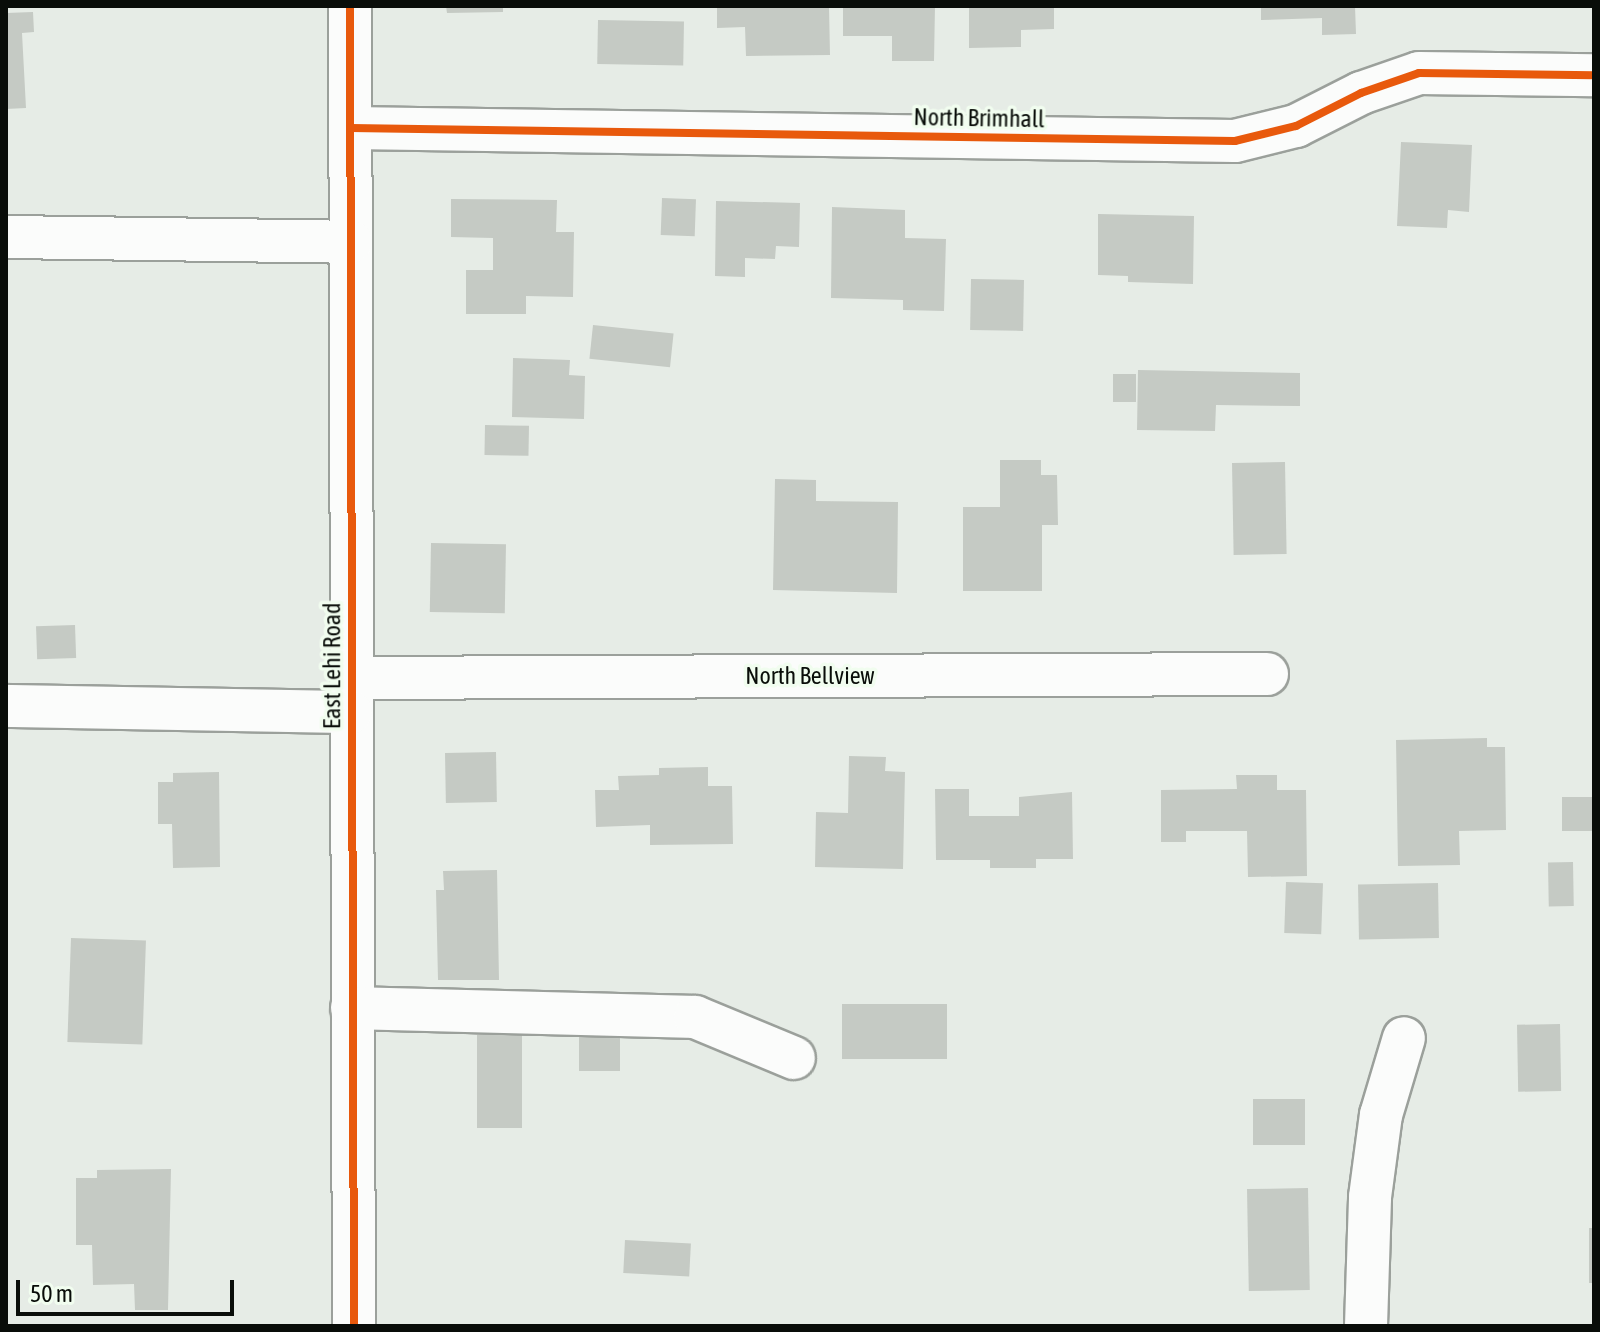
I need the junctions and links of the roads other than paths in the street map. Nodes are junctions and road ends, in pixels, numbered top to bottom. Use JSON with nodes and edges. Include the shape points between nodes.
{"nodes":[{"id":1,"x":350,"y":6,"type":"edge"},
{"id":2,"x":1594,"y":75,"type":"edge"},
{"id":3,"x":351,"y":128,"type":"junction"},
{"id":4,"x":6,"y":237,"type":"edge"},
{"id":5,"x":351,"y":242,"type":"junction"},
{"id":6,"x":1267,"y":674,"type":"dead end"},
{"id":7,"x":352,"y":695,"type":"junction"},
{"id":8,"x":6,"y":706,"type":"edge"},
{"id":9,"x":352,"y":1008,"type":"junction"},
{"id":10,"x":1404,"y":1038,"type":"dead end"},
{"id":11,"x":794,"y":1058,"type":"dead end"},
{"id":12,"x":354,"y":1326,"type":"edge"},
{"id":13,"x":1366,"y":1326,"type":"edge"}],
"edges":[{"from":1,"to":3,"type":"street","name":"East Lehi Road"},
{"from":2,"to":3,"type":"street","name":"North Brimhall","via":[[1419,73],[1361,93],[1296,126],[1235,141]]},
{"from":3,"to":5,"type":"street","name":"East Lehi Road"},
{"from":4,"to":5,"type":"street"},
{"from":5,"to":7,"type":"street","name":"East Lehi Road"},
{"from":6,"to":7,"type":"street","name":"North Bellview"},
{"from":7,"to":8,"type":"street","name":"North Bellview"},
{"from":7,"to":9,"type":"street","name":"East Lehi Road"},
{"from":9,"to":11,"type":"street","via":[[695,1017]]},
{"from":9,"to":12,"type":"street","name":"East Lehi Road"},
{"from":10,"to":13,"type":"street","via":[[1381,1115],[1372,1183]]}]}
